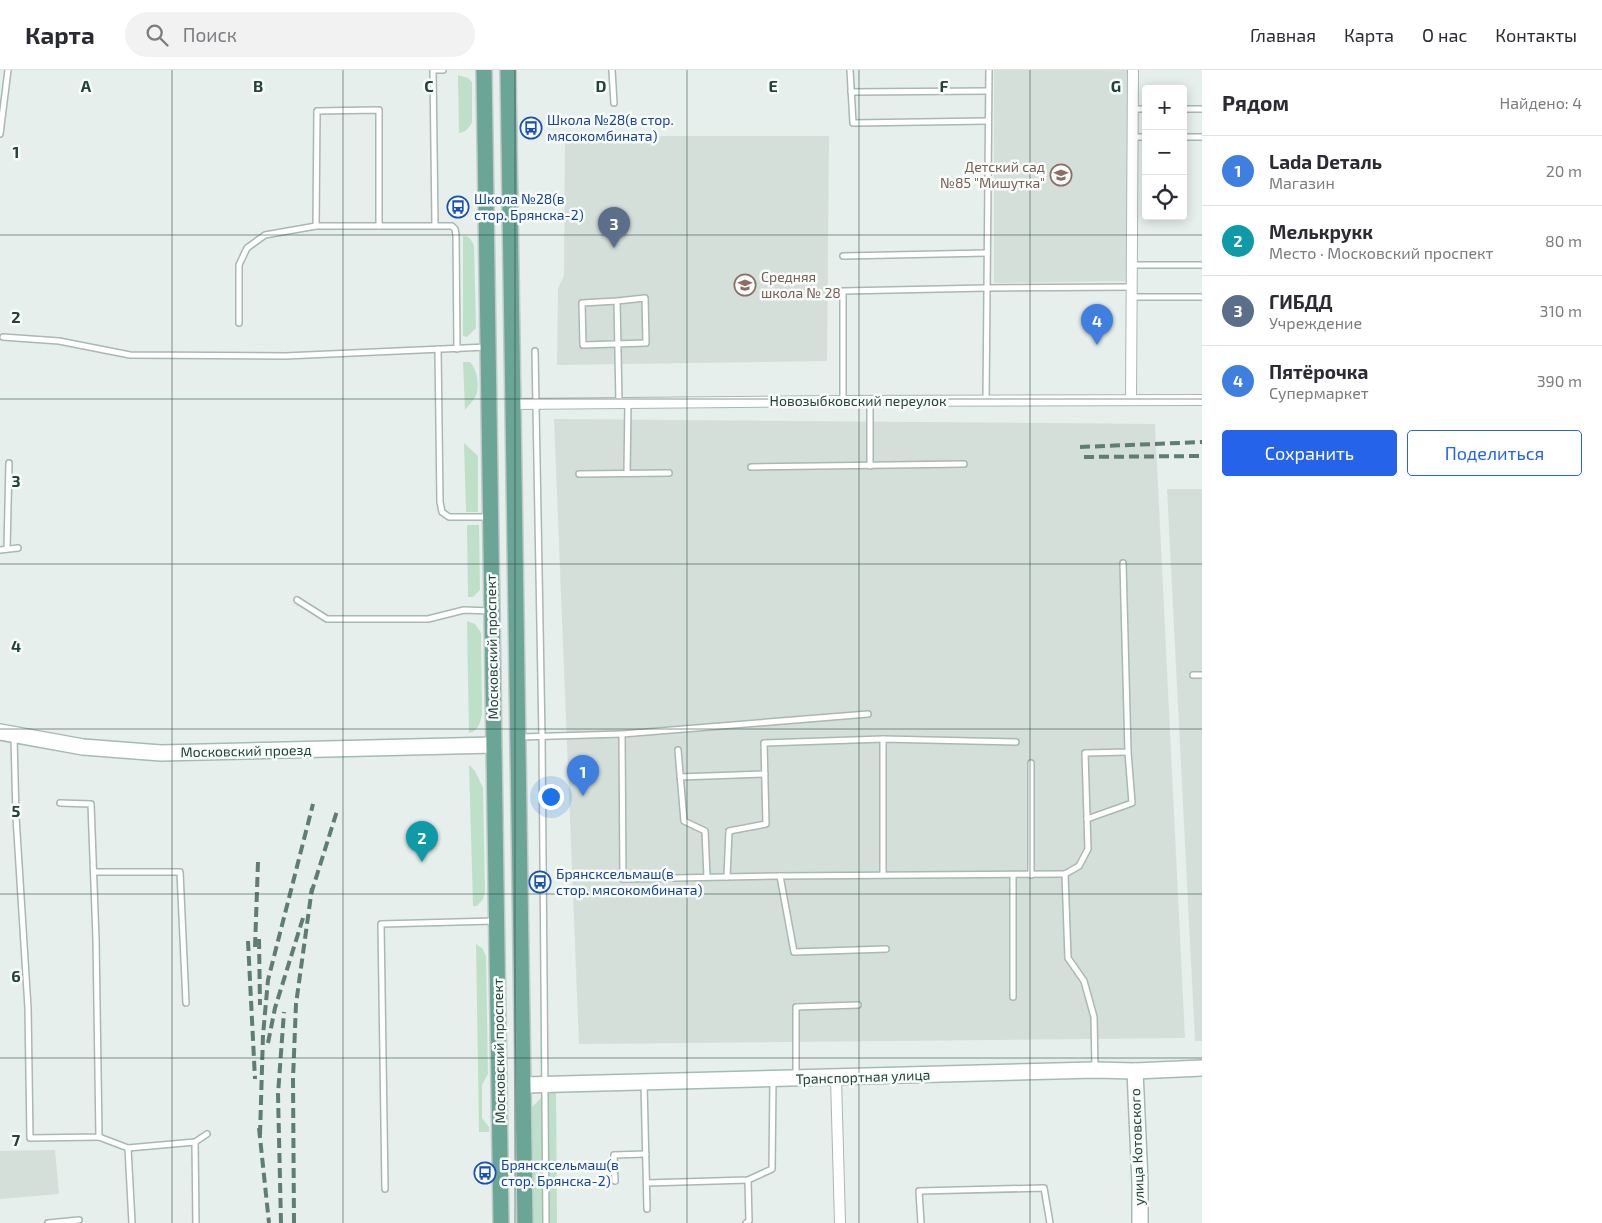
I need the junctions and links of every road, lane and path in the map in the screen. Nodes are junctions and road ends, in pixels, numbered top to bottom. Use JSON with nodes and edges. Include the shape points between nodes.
{"nodes":[{"id":1,"x":8,"y":70,"type":"edge"},
{"id":2,"x":443,"y":70,"type":"edge"},
{"id":3,"x":484,"y":70,"type":"edge"},
{"id":4,"x":508,"y":70,"type":"edge"},
{"id":5,"x":612,"y":70,"type":"edge"},
{"id":6,"x":850,"y":70,"type":"edge"},
{"id":7,"x":989,"y":70,"type":"edge"},
{"id":8,"x":1133,"y":70,"type":"edge"},
{"id":9,"x":988,"y":91,"type":"junction"},
{"id":10,"x":851,"y":92,"type":"junction"},
{"id":11,"x":614,"y":103,"type":"dead end"},
{"id":12,"x":1133,"y":109,"type":"junction"},
{"id":13,"x":1142,"y":109,"type":"edge"},
{"id":14,"x":1187,"y":109,"type":"edge"},
{"id":15,"x":1202,"y":109,"type":"edge"},
{"id":16,"x":988,"y":121,"type":"junction"},
{"id":17,"x":0,"y":134,"type":"edge"},
{"id":18,"x":1133,"y":137,"type":"junction"},
{"id":19,"x":1142,"y":137,"type":"edge"},
{"id":20,"x":1187,"y":137,"type":"edge"},
{"id":21,"x":1202,"y":137,"type":"edge"},
{"id":22,"x":435,"y":225,"type":"junction"},
{"id":23,"x":316,"y":226,"type":"junction"},
{"id":24,"x":379,"y":226,"type":"junction"},
{"id":25,"x":987,"y":253,"type":"junction"},
{"id":26,"x":843,"y":256,"type":"dead end"},
{"id":27,"x":1132,"y":265,"type":"junction"},
{"id":28,"x":1202,"y":265,"type":"edge"},
{"id":29,"x":987,"y":288,"type":"junction"},
{"id":30,"x":1131,"y":292,"type":"junction"},
{"id":31,"x":1202,"y":297,"type":"edge"},
{"id":32,"x":618,"y":301,"type":"junction"},
{"id":33,"x":239,"y":323,"type":"dead end"},
{"id":34,"x":3,"y":337,"type":"dead end"},
{"id":35,"x":618,"y":343,"type":"junction"},
{"id":36,"x":487,"y":348,"type":"junction"},
{"id":37,"x":438,"y":349,"type":"junction"},
{"id":38,"x":457,"y":349,"type":"junction"},
{"id":39,"x":536,"y":351,"type":"dead end"},
{"id":40,"x":843,"y":400,"type":"junction"},
{"id":41,"x":1130,"y":400,"type":"junction"},
{"id":42,"x":1202,"y":400,"type":"edge"},
{"id":43,"x":986,"y":401,"type":"junction"},
{"id":44,"x":870,"y":402,"type":"junction"},
{"id":45,"x":623,"y":403,"type":"junction"},
{"id":46,"x":513,"y":404,"type":"junction"},
{"id":47,"x":536,"y":404,"type":"junction"},
{"id":48,"x":488,"y":406,"type":"junction"},
{"id":49,"x":9,"y":462,"type":"dead end"},
{"id":50,"x":964,"y":464,"type":"dead end"},
{"id":51,"x":870,"y":466,"type":"junction"},
{"id":52,"x":751,"y":467,"type":"dead end"},
{"id":53,"x":627,"y":473,"type":"junction"},
{"id":54,"x":669,"y":473,"type":"dead end"},
{"id":55,"x":579,"y":474,"type":"dead end"},
{"id":56,"x":490,"y":517,"type":"junction"},
{"id":57,"x":18,"y":548,"type":"dead end"},
{"id":58,"x":7,"y":549,"type":"junction"},
{"id":59,"x":0,"y":550,"type":"edge"},
{"id":60,"x":1123,"y":563,"type":"dead end"},
{"id":61,"x":297,"y":600,"type":"dead end"},
{"id":62,"x":491,"y":611,"type":"junction"},
{"id":63,"x":1193,"y":675,"type":"dead end"},
{"id":64,"x":1202,"y":675,"type":"edge"},
{"id":65,"x":868,"y":714,"type":"dead end"},
{"id":66,"x":7,"y":733,"type":"edge"},
{"id":67,"x":622,"y":734,"type":"junction"},
{"id":68,"x":518,"y":737,"type":"junction"},
{"id":69,"x":542,"y":737,"type":"junction"},
{"id":70,"x":883,"y":739,"type":"junction"},
{"id":71,"x":1016,"y":742,"type":"dead end"},
{"id":72,"x":494,"y":745,"type":"junction"},
{"id":73,"x":678,"y":750,"type":"dead end"},
{"id":74,"x":1128,"y":752,"type":"junction"},
{"id":75,"x":1031,"y":763,"type":"dead end"},
{"id":76,"x":764,"y":774,"type":"junction"},
{"id":77,"x":680,"y":777,"type":"junction"},
{"id":78,"x":60,"y":803,"type":"dead end"},
{"id":79,"x":1087,"y":818,"type":"junction"},
{"id":80,"x":94,"y":872,"type":"junction"},
{"id":81,"x":1065,"y":874,"type":"junction"},
{"id":82,"x":883,"y":875,"type":"junction"},
{"id":83,"x":1031,"y":875,"type":"junction"},
{"id":84,"x":780,"y":876,"type":"junction"},
{"id":85,"x":1013,"y":876,"type":"junction"},
{"id":86,"x":707,"y":877,"type":"junction"},
{"id":87,"x":727,"y":877,"type":"junction"},
{"id":88,"x":497,"y":921,"type":"junction"},
{"id":89,"x":886,"y":949,"type":"dead end"},
{"id":90,"x":1013,"y":996,"type":"dead end"},
{"id":91,"x":186,"y":1003,"type":"dead end"},
{"id":92,"x":858,"y":1005,"type":"dead end"},
{"id":93,"x":1202,"y":1068,"type":"edge"},
{"id":94,"x":1096,"y":1070,"type":"junction"},
{"id":95,"x":1135,"y":1071,"type":"junction"},
{"id":96,"x":836,"y":1078,"type":"junction"},
{"id":97,"x":773,"y":1079,"type":"junction"},
{"id":98,"x":796,"y":1079,"type":"junction"},
{"id":99,"x":644,"y":1082,"type":"junction"},
{"id":100,"x":544,"y":1084,"type":"junction"},
{"id":101,"x":499,"y":1085,"type":"junction"},
{"id":102,"x":524,"y":1085,"type":"junction"},
{"id":103,"x":207,"y":1134,"type":"dead end"},
{"id":104,"x":99,"y":1137,"type":"junction"},
{"id":105,"x":195,"y":1142,"type":"junction"},
{"id":106,"x":128,"y":1148,"type":"junction"},
{"id":107,"x":646,"y":1154,"type":"junction"},
{"id":108,"x":748,"y":1180,"type":"junction"},
{"id":109,"x":615,"y":1182,"type":"dead end"},
{"id":110,"x":647,"y":1183,"type":"junction"},
{"id":111,"x":385,"y":1189,"type":"dead end"},
{"id":112,"x":647,"y":1209,"type":"dead end"},
{"id":113,"x":79,"y":1220,"type":"dead end"},
{"id":114,"x":48,"y":1223,"type":"edge"},
{"id":115,"x":132,"y":1223,"type":"edge"},
{"id":116,"x":196,"y":1223,"type":"edge"},
{"id":117,"x":501,"y":1223,"type":"edge"},
{"id":118,"x":525,"y":1223,"type":"edge"},
{"id":119,"x":546,"y":1223,"type":"edge"},
{"id":120,"x":746,"y":1223,"type":"edge"},
{"id":121,"x":840,"y":1223,"type":"edge"},
{"id":122,"x":921,"y":1223,"type":"edge"},
{"id":123,"x":1050,"y":1223,"type":"edge"},
{"id":124,"x":1140,"y":1223,"type":"edge"}],
"edges":[{"from":1,"to":17,"type":"lane"},
{"from":2,"to":22,"type":"lane","via":[[433,70]]},
{"from":3,"to":36,"type":"main road","name":"Московский проспект"},
{"from":4,"to":46,"type":"main road","name":"Московский проспект"},
{"from":5,"to":11,"type":"lane"},
{"from":6,"to":10,"type":"lane"},
{"from":7,"to":9,"type":"lane"},
{"from":8,"to":12,"type":"street"},
{"from":9,"to":10,"type":"lane"},
{"from":9,"to":16,"type":"lane"},
{"from":10,"to":16,"type":"lane","via":[[853,123]]},
{"from":12,"to":13,"type":"lane"},
{"from":12,"to":18,"type":"street"},
{"from":14,"to":15,"type":"lane"},
{"from":16,"to":25,"type":"lane"},
{"from":18,"to":19,"type":"lane"},
{"from":18,"to":27,"type":"street"},
{"from":20,"to":21,"type":"lane"},
{"from":22,"to":24,"type":"lane"},
{"from":22,"to":38,"type":"lane","via":[[455,229]]},
{"from":23,"to":24,"type":"lane"},
{"from":23,"to":24,"type":"lane","via":[[317,110],[378,110]]},
{"from":23,"to":33,"type":"lane","via":[[265,235],[247,248],[239,265]]},
{"from":25,"to":26,"type":"lane"},
{"from":25,"to":29,"type":"lane"},
{"from":27,"to":28,"type":"lane"},
{"from":27,"to":30,"type":"street"},
{"from":29,"to":30,"type":"lane"},
{"from":29,"to":40,"type":"lane","via":[[843,291]]},
{"from":29,"to":43,"type":"lane"},
{"from":30,"to":31,"type":"lane"},
{"from":30,"to":41,"type":"street"},
{"from":32,"to":35,"type":"lane"},
{"from":32,"to":35,"type":"lane","via":[[645,298],[646,343]]},
{"from":32,"to":35,"type":"lane","via":[[582,303],[583,345]]},
{"from":34,"to":37,"type":"lane","via":[[59,341],[130,355],[285,356]]},
{"from":35,"to":45,"type":"lane"},
{"from":36,"to":38,"type":"lane"},
{"from":36,"to":48,"type":"main road","name":"Московский проспект"},
{"from":37,"to":38,"type":"lane"},
{"from":37,"to":56,"type":"lane","via":[[442,512],[449,517]]},
{"from":39,"to":47,"type":"lane"},
{"from":40,"to":44,"type":"street","name":"Новозыбковский переулок"},
{"from":40,"to":45,"type":"street","name":"Новозыбковский переулок"},
{"from":41,"to":42,"type":"street","name":"Новозыбковский переулок"},
{"from":41,"to":43,"type":"street","name":"Новозыбковский переулок"},
{"from":43,"to":44,"type":"street","name":"Новозыбковский переулок"},
{"from":44,"to":51,"type":"lane"},
{"from":45,"to":47,"type":"street","name":"Новозыбковский переулок"},
{"from":45,"to":53,"type":"lane"},
{"from":46,"to":47,"type":"street","name":"Новозыбковский переулок"},
{"from":46,"to":48,"type":"main road"},
{"from":46,"to":68,"type":"main road","name":"Московский проспект"},
{"from":47,"to":69,"type":"lane"},
{"from":48,"to":56,"type":"main road","name":"Московский проспект"},
{"from":49,"to":58,"type":"lane"},
{"from":50,"to":51,"type":"lane"},
{"from":51,"to":52,"type":"lane"},
{"from":53,"to":54,"type":"lane"},
{"from":53,"to":55,"type":"lane"},
{"from":56,"to":62,"type":"main road","name":"Московский проспект"},
{"from":57,"to":58,"type":"lane"},
{"from":58,"to":59,"type":"lane"},
{"from":60,"to":74,"type":"lane"},
{"from":61,"to":62,"type":"lane","via":[[328,619],[428,620],[464,610]]},
{"from":62,"to":72,"type":"main road","name":"Московский проспект"},
{"from":63,"to":64,"type":"lane"},
{"from":65,"to":67,"type":"lane"},
{"from":66,"to":72,"type":"street","name":"Московский проезд","via":[[83,747],[161,753]]},
{"from":66,"to":104,"type":"lane","via":[[16,817],[28,1008],[30,1138]]},
{"from":67,"to":69,"type":"lane"},
{"from":67,"to":86,"type":"lane","via":[[623,879]]},
{"from":68,"to":69,"type":"lane"},
{"from":68,"to":102,"type":"main road","name":"Московский проспект"},
{"from":69,"to":100,"type":"lane"},
{"from":70,"to":71,"type":"lane"},
{"from":70,"to":76,"type":"lane","via":[[764,743]]},
{"from":70,"to":82,"type":"lane"},
{"from":72,"to":88,"type":"main road","name":"Московский проспект"},
{"from":73,"to":77,"type":"lane"},
{"from":74,"to":79,"type":"lane","via":[[1132,803]]},
{"from":74,"to":79,"type":"lane","via":[[1085,753]]},
{"from":75,"to":83,"type":"lane"},
{"from":76,"to":77,"type":"lane"},
{"from":76,"to":87,"type":"lane","via":[[766,824],[729,831]]},
{"from":77,"to":86,"type":"lane","via":[[684,821],[705,831]]},
{"from":78,"to":80,"type":"lane","via":[[92,804]]},
{"from":79,"to":81,"type":"lane","via":[[1088,849],[1079,866]]},
{"from":80,"to":91,"type":"lane","via":[[180,872]]},
{"from":80,"to":104,"type":"lane"},
{"from":81,"to":83,"type":"lane"},
{"from":81,"to":94,"type":"lane","via":[[1068,958],[1084,981],[1094,1017]]},
{"from":82,"to":84,"type":"lane"},
{"from":82,"to":85,"type":"lane"},
{"from":83,"to":85,"type":"lane"},
{"from":84,"to":87,"type":"lane"},
{"from":84,"to":89,"type":"lane","via":[[794,952]]},
{"from":85,"to":90,"type":"lane"},
{"from":86,"to":87,"type":"lane"},
{"from":88,"to":101,"type":"main road","name":"Московский проспект"},
{"from":88,"to":111,"type":"lane","via":[[381,924]]},
{"from":92,"to":98,"type":"lane","via":[[796,1007]]},
{"from":93,"to":95,"type":"street","name":"Транспортная улица"},
{"from":94,"to":95,"type":"street","name":"Транспортная улица"},
{"from":94,"to":96,"type":"street","name":"Транспортная улица"},
{"from":95,"to":124,"type":"street","name":"улица Котовского"},
{"from":96,"to":98,"type":"street","name":"Транспортная улица"},
{"from":96,"to":121,"type":"street"},
{"from":97,"to":98,"type":"street","name":"Транспортная улица"},
{"from":97,"to":99,"type":"street","name":"Транспортная улица"},
{"from":97,"to":108,"type":"lane","via":[[772,1169]]},
{"from":99,"to":100,"type":"street","name":"Транспортная улица"},
{"from":99,"to":107,"type":"lane"},
{"from":100,"to":102,"type":"street","name":"Транспортная улица"},
{"from":100,"to":119,"type":"lane"},
{"from":101,"to":102,"type":"main road"},
{"from":101,"to":117,"type":"main road","name":"Московский проспект"},
{"from":102,"to":118,"type":"main road","name":"Московский проспект"},
{"from":103,"to":105,"type":"lane"},
{"from":104,"to":106,"type":"lane"},
{"from":105,"to":106,"type":"lane"},
{"from":105,"to":116,"type":"lane"},
{"from":106,"to":115,"type":"lane"},
{"from":107,"to":109,"type":"lane","via":[[614,1155]]},
{"from":107,"to":110,"type":"lane"},
{"from":108,"to":110,"type":"lane"},
{"from":108,"to":120,"type":"lane","via":[[749,1220]]},
{"from":110,"to":112,"type":"lane"},
{"from":113,"to":114,"type":"lane"},
{"from":122,"to":123,"type":"lane","via":[[919,1191],[1044,1188]]}]}
